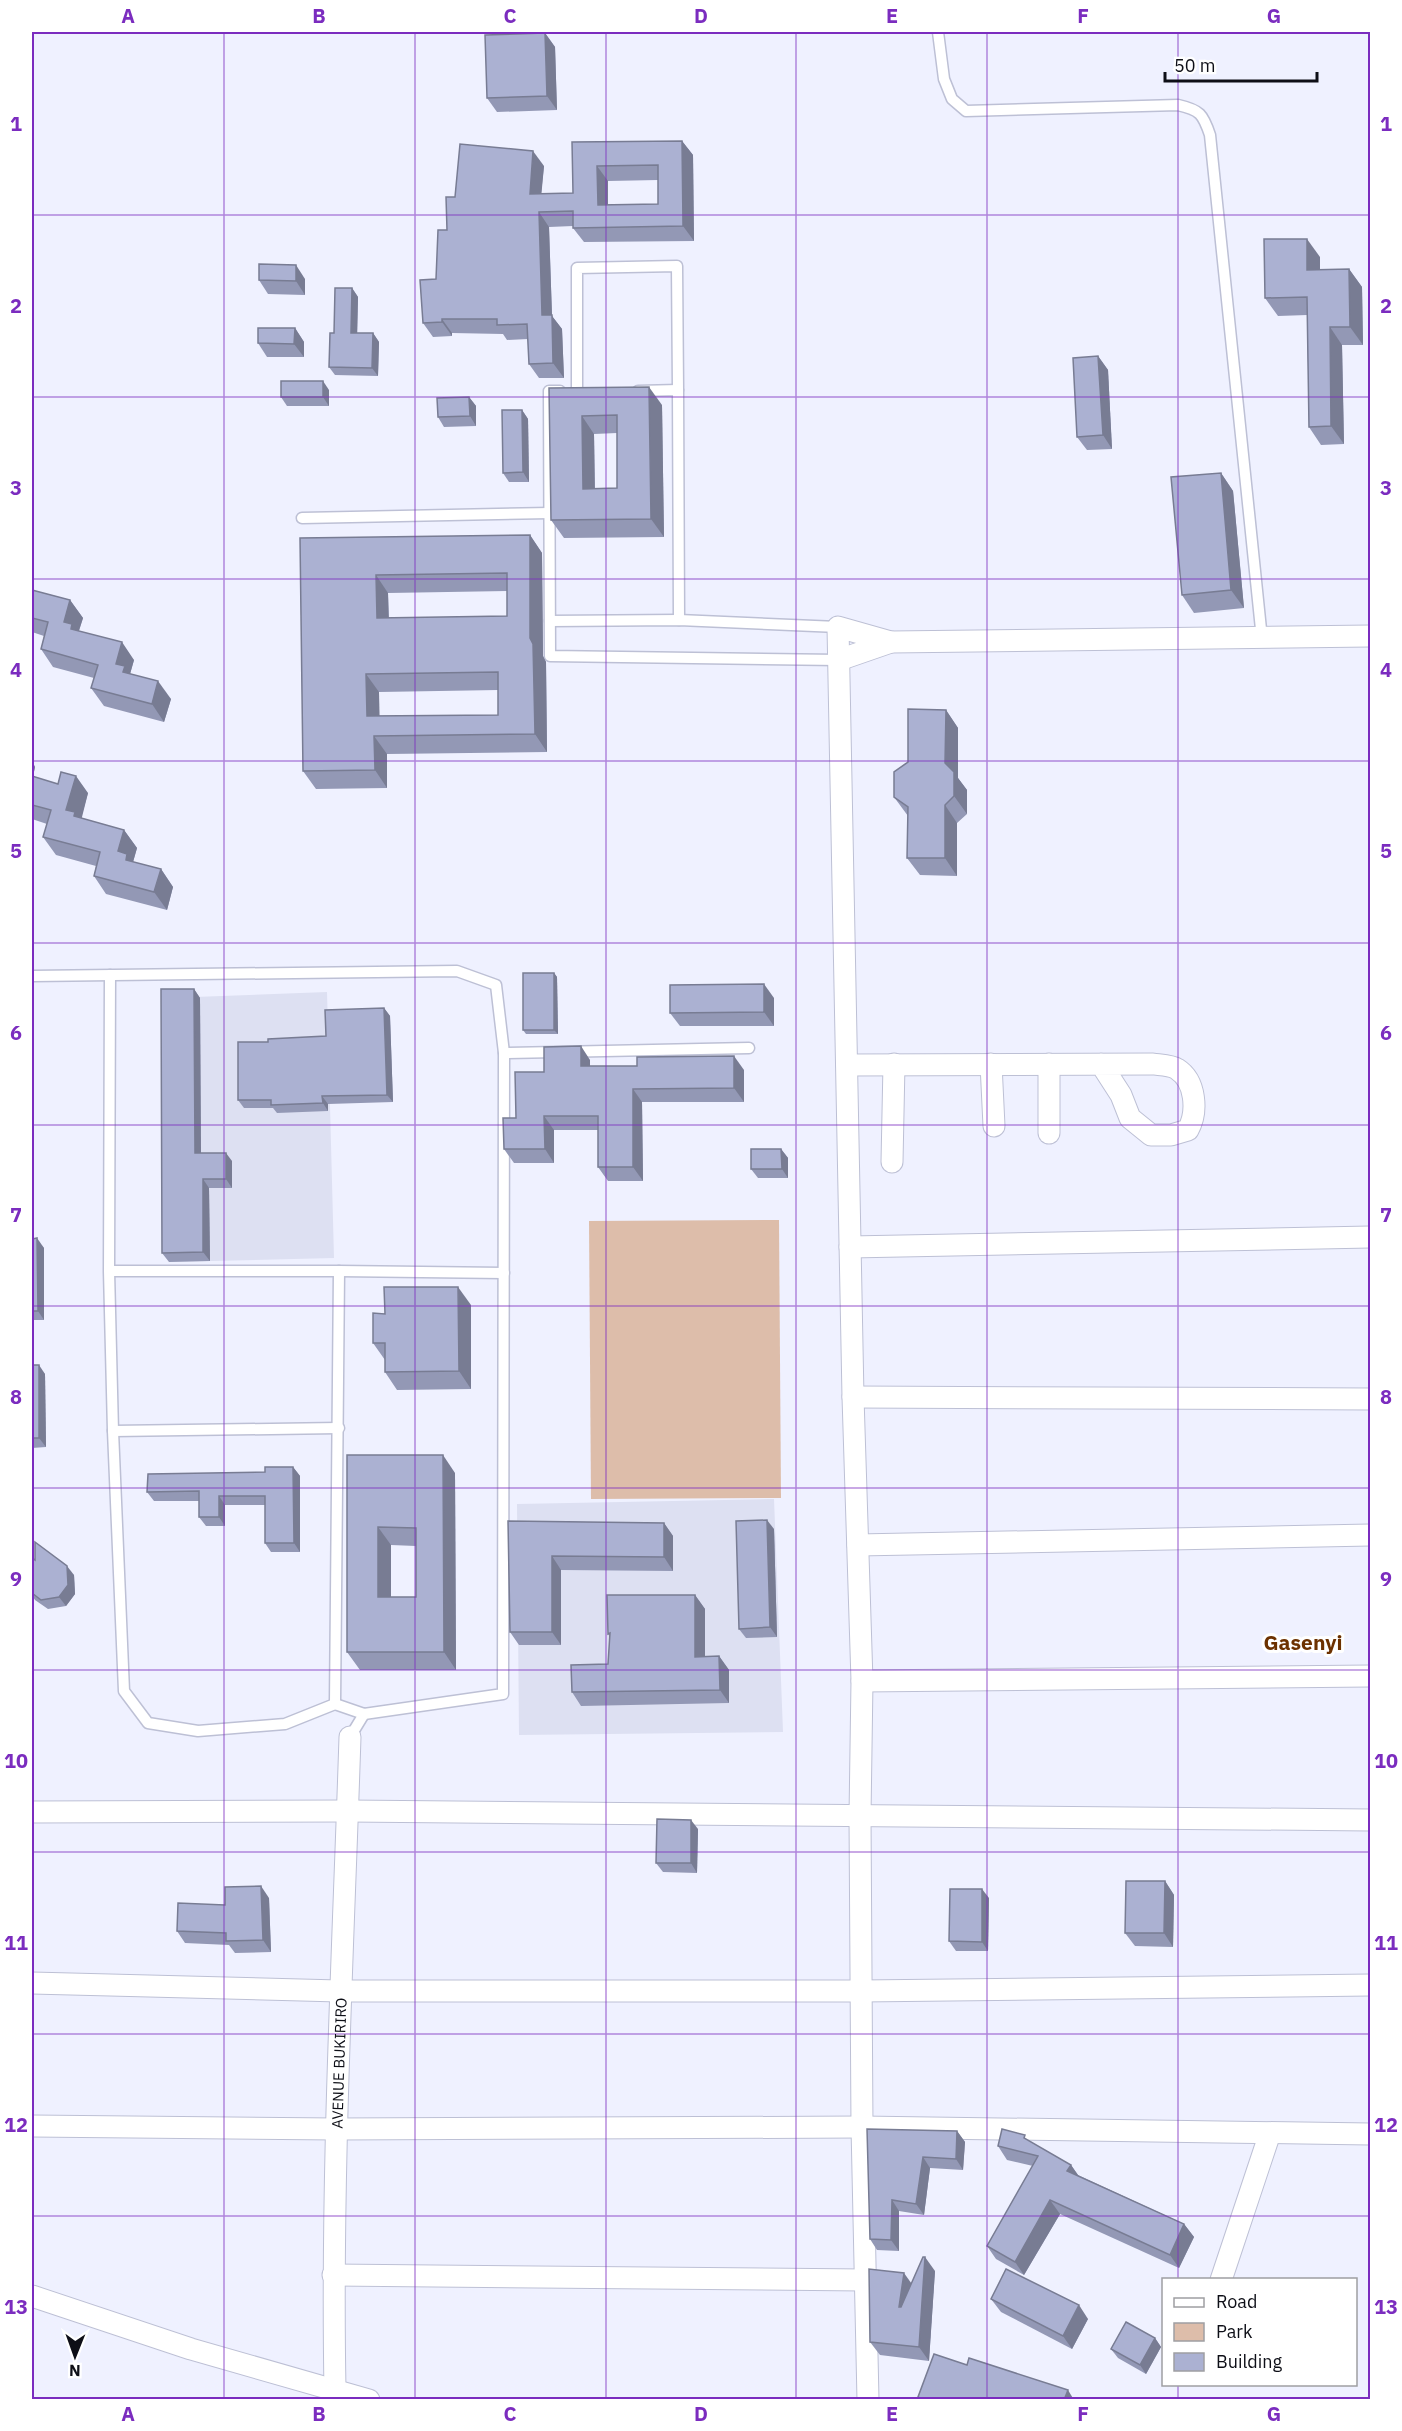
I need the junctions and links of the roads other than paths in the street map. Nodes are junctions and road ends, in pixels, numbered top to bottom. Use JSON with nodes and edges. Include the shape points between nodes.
{"nodes":[{"id":1,"x":938,"y":32,"type":"edge"},
{"id":2,"x":678,"y":390,"type":"junction"},
{"id":3,"x":622,"y":391,"type":"edge"},
{"id":4,"x":550,"y":513,"type":"junction"},
{"id":5,"x":302,"y":518,"type":"dead end"},
{"id":6,"x":679,"y":620,"type":"junction"},
{"id":7,"x":550,"y":621,"type":"junction"},
{"id":8,"x":838,"y":627,"type":"junction"},
{"id":9,"x":1371,"y":636,"type":"edge"},
{"id":10,"x":1262,"y":639,"type":"junction"},
{"id":11,"x":891,"y":642,"type":"junction"},
{"id":12,"x":839,"y":660,"type":"junction"},
{"id":13,"x":110,"y":975,"type":"junction"},
{"id":14,"x":32,"y":976,"type":"edge"},
{"id":15,"x":749,"y":1048,"type":"dead end"},
{"id":16,"x":504,"y":1053,"type":"junction"},
{"id":17,"x":894,"y":1064,"type":"junction"},
{"id":18,"x":991,"y":1064,"type":"junction"},
{"id":19,"x":1049,"y":1064,"type":"junction"},
{"id":20,"x":1101,"y":1064,"type":"junction"},
{"id":21,"x":847,"y":1065,"type":"junction"},
{"id":22,"x":994,"y":1126,"type":"dead end"},
{"id":23,"x":1049,"y":1133,"type":"dead end"},
{"id":24,"x":892,"y":1162,"type":"dead end"},
{"id":25,"x":1371,"y":1237,"type":"edge"},
{"id":26,"x":850,"y":1247,"type":"junction"},
{"id":27,"x":110,"y":1272,"type":"junction"},
{"id":28,"x":339,"y":1272,"type":"junction"},
{"id":29,"x":504,"y":1273,"type":"junction"},
{"id":30,"x":853,"y":1397,"type":"junction"},
{"id":31,"x":1371,"y":1399,"type":"edge"},
{"id":32,"x":339,"y":1428,"type":"junction"},
{"id":33,"x":113,"y":1431,"type":"junction"},
{"id":34,"x":1371,"y":1535,"type":"edge"},
{"id":35,"x":858,"y":1545,"type":"junction"},
{"id":36,"x":1371,"y":1676,"type":"edge"},
{"id":37,"x":862,"y":1681,"type":"junction"},
{"id":38,"x":335,"y":1704,"type":"junction"},
{"id":39,"x":364,"y":1714,"type":"junction"},
{"id":40,"x":350,"y":1737,"type":"joint"},
{"id":41,"x":348,"y":1811,"type":"junction"},
{"id":42,"x":32,"y":1812,"type":"edge"},
{"id":43,"x":860,"y":1816,"type":"junction"},
{"id":44,"x":1371,"y":1820,"type":"edge"},
{"id":45,"x":32,"y":1983,"type":"edge"},
{"id":46,"x":1371,"y":1985,"type":"edge"},
{"id":47,"x":339,"y":1991,"type":"junction"},
{"id":48,"x":861,"y":1991,"type":"junction"},
{"id":49,"x":32,"y":2126,"type":"edge"},
{"id":50,"x":862,"y":2127,"type":"junction"},
{"id":51,"x":336,"y":2129,"type":"junction"},
{"id":52,"x":1270,"y":2133,"type":"junction"},
{"id":53,"x":1371,"y":2134,"type":"edge"},
{"id":54,"x":333,"y":2275,"type":"junction"},
{"id":55,"x":1222,"y":2278,"type":"edge"},
{"id":56,"x":864,"y":2280,"type":"junction"},
{"id":57,"x":32,"y":2296,"type":"edge"},
{"id":58,"x":335,"y":2390,"type":"junction"},
{"id":59,"x":369,"y":2400,"type":"edge"},
{"id":60,"x":868,"y":2400,"type":"edge"}],
"edges":[{"from":1,"to":10,"type":"lane","via":[[944,79],[952,99],[966,111],[1178,105],[1196,109],[1205,120],[1210,135]]},
{"from":2,"to":3,"type":"lane"},
{"from":2,"to":4,"type":"lane","via":[[676,266],[578,268],[582,391],[549,391]]},
{"from":2,"to":6,"type":"lane"},
{"from":4,"to":5,"type":"lane"},
{"from":4,"to":7,"type":"lane"},
{"from":6,"to":7,"type":"lane"},
{"from":6,"to":8,"type":"lane"},
{"from":7,"to":12,"type":"lane","via":[[550,656]]},
{"from":8,"to":11,"type":"street"},
{"from":8,"to":12,"type":"street"},
{"from":9,"to":10,"type":"street"},
{"from":10,"to":11,"type":"street"},
{"from":11,"to":12,"type":"street"},
{"from":12,"to":21,"type":"street"},
{"from":13,"to":14,"type":"lane"},
{"from":13,"to":16,"type":"lane","via":[[457,971],[496,985]]},
{"from":13,"to":27,"type":"lane"},
{"from":15,"to":16,"type":"lane"},
{"from":16,"to":29,"type":"lane"},
{"from":17,"to":18,"type":"street"},
{"from":17,"to":21,"type":"street"},
{"from":17,"to":24,"type":"street"},
{"from":18,"to":19,"type":"street"},
{"from":18,"to":22,"type":"street"},
{"from":19,"to":20,"type":"street"},
{"from":19,"to":23,"type":"street"},
{"from":20,"to":20,"type":"street","via":[[1176,1068],[1194,1099],[1194,1119],[1188,1130],[1151,1135],[1130,1118]]},
{"from":21,"to":26,"type":"street"},
{"from":25,"to":26,"type":"street"},
{"from":26,"to":30,"type":"street"},
{"from":27,"to":28,"type":"lane"},
{"from":27,"to":33,"type":"lane"},
{"from":28,"to":29,"type":"lane"},
{"from":28,"to":32,"type":"lane"},
{"from":29,"to":39,"type":"lane","via":[[502,1694]]},
{"from":30,"to":31,"type":"street"},
{"from":30,"to":35,"type":"street"},
{"from":32,"to":33,"type":"lane"},
{"from":32,"to":38,"type":"lane"},
{"from":33,"to":38,"type":"lane","via":[[124,1691],[148,1723],[198,1731],[285,1724]]},
{"from":34,"to":35,"type":"street"},
{"from":35,"to":37,"type":"street"},
{"from":36,"to":37,"type":"street"},
{"from":37,"to":43,"type":"street"},
{"from":38,"to":39,"type":"lane"},
{"from":39,"to":40,"type":"lane"},
{"from":40,"to":41,"type":"street","name":"AVENUE BUKIRIRO"},
{"from":41,"to":42,"type":"street"},
{"from":41,"to":43,"type":"street"},
{"from":41,"to":47,"type":"street","name":"AVENUE BUKIRIRO"},
{"from":43,"to":44,"type":"street"},
{"from":43,"to":48,"type":"street"},
{"from":45,"to":47,"type":"street"},
{"from":46,"to":48,"type":"street"},
{"from":47,"to":48,"type":"street"},
{"from":47,"to":51,"type":"street","name":"AVENUE BUKIRIRO"},
{"from":48,"to":50,"type":"street"},
{"from":49,"to":51,"type":"street"},
{"from":50,"to":51,"type":"street"},
{"from":50,"to":52,"type":"street"},
{"from":50,"to":56,"type":"street"},
{"from":51,"to":54,"type":"street","name":"AVENUE BUKIRIRO"},
{"from":52,"to":53,"type":"street"},
{"from":52,"to":55,"type":"street"},
{"from":54,"to":56,"type":"street"},
{"from":54,"to":58,"type":"street","name":"AVENUE BUKIRIRO"},
{"from":56,"to":60,"type":"street"},
{"from":57,"to":58,"type":"street","via":[[191,2349]]},
{"from":58,"to":59,"type":"street"}]}
